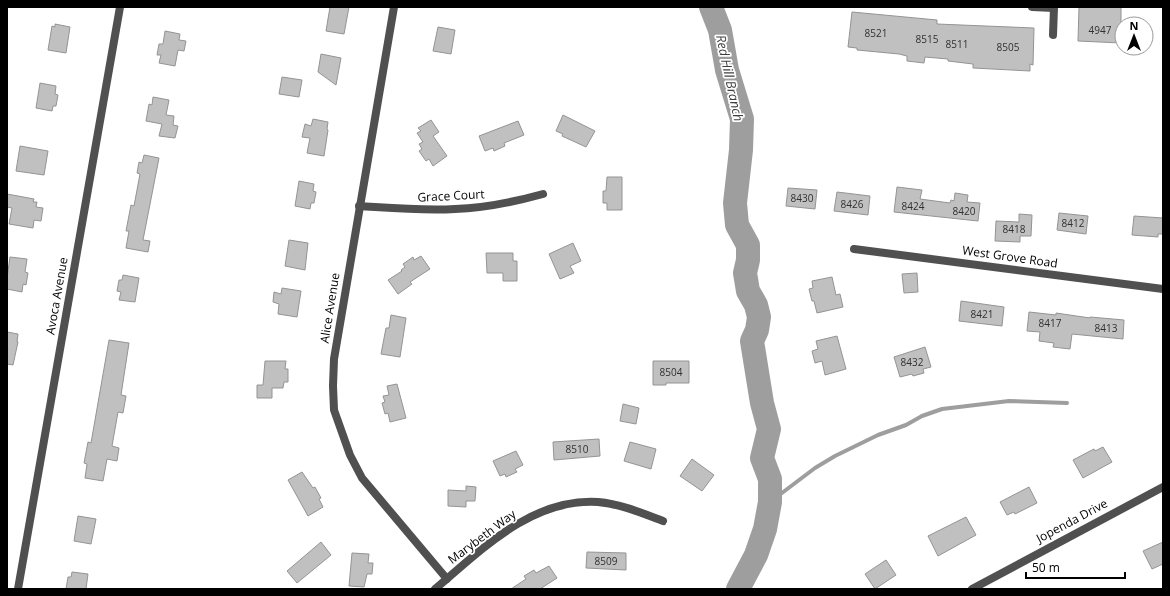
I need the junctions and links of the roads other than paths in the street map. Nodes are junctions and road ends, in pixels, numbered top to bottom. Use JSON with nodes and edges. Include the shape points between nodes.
{"nodes":[{"id":1,"x":120,"y":7,"type":"edge"},
{"id":2,"x":394,"y":7,"type":"edge"},
{"id":3,"x":1032,"y":7,"type":"edge"},
{"id":4,"x":1054,"y":7,"type":"edge"},
{"id":5,"x":1053,"y":35,"type":"dead end"},
{"id":6,"x":543,"y":194,"type":"dead end"},
{"id":7,"x":359,"y":206,"type":"junction"},
{"id":8,"x":854,"y":249,"type":"dead end"},
{"id":9,"x":1163,"y":289,"type":"edge"},
{"id":10,"x":1163,"y":487,"type":"edge"},
{"id":11,"x":663,"y":521,"type":"dead end"},
{"id":12,"x":447,"y":579,"type":"junction"},
{"id":13,"x":18,"y":589,"type":"edge"},
{"id":14,"x":436,"y":589,"type":"edge"},
{"id":15,"x":972,"y":589,"type":"edge"}],
"edges":[{"from":1,"to":13,"type":"street","name":"Avoca Avenue"},
{"from":2,"to":7,"type":"street","name":"Alice Avenue"},
{"from":3,"to":4,"type":"street"},
{"from":4,"to":5,"type":"street"},
{"from":6,"to":7,"type":"street","name":"Grace Court","via":[[513,202],[456,209],[420,210]]},
{"from":7,"to":12,"type":"street","name":"Alice Avenue","via":[[334,359],[334,410],[350,455],[362,478]]},
{"from":8,"to":9,"type":"street","name":"West Grove Road"},
{"from":10,"to":15,"type":"street","name":"Jopenda Drive"},
{"from":11,"to":12,"type":"street","name":"Marybeth Way","via":[[624,506],[598,502],[549,509],[507,530]]},
{"from":12,"to":14,"type":"street","name":"Marybeth Way"}]}
